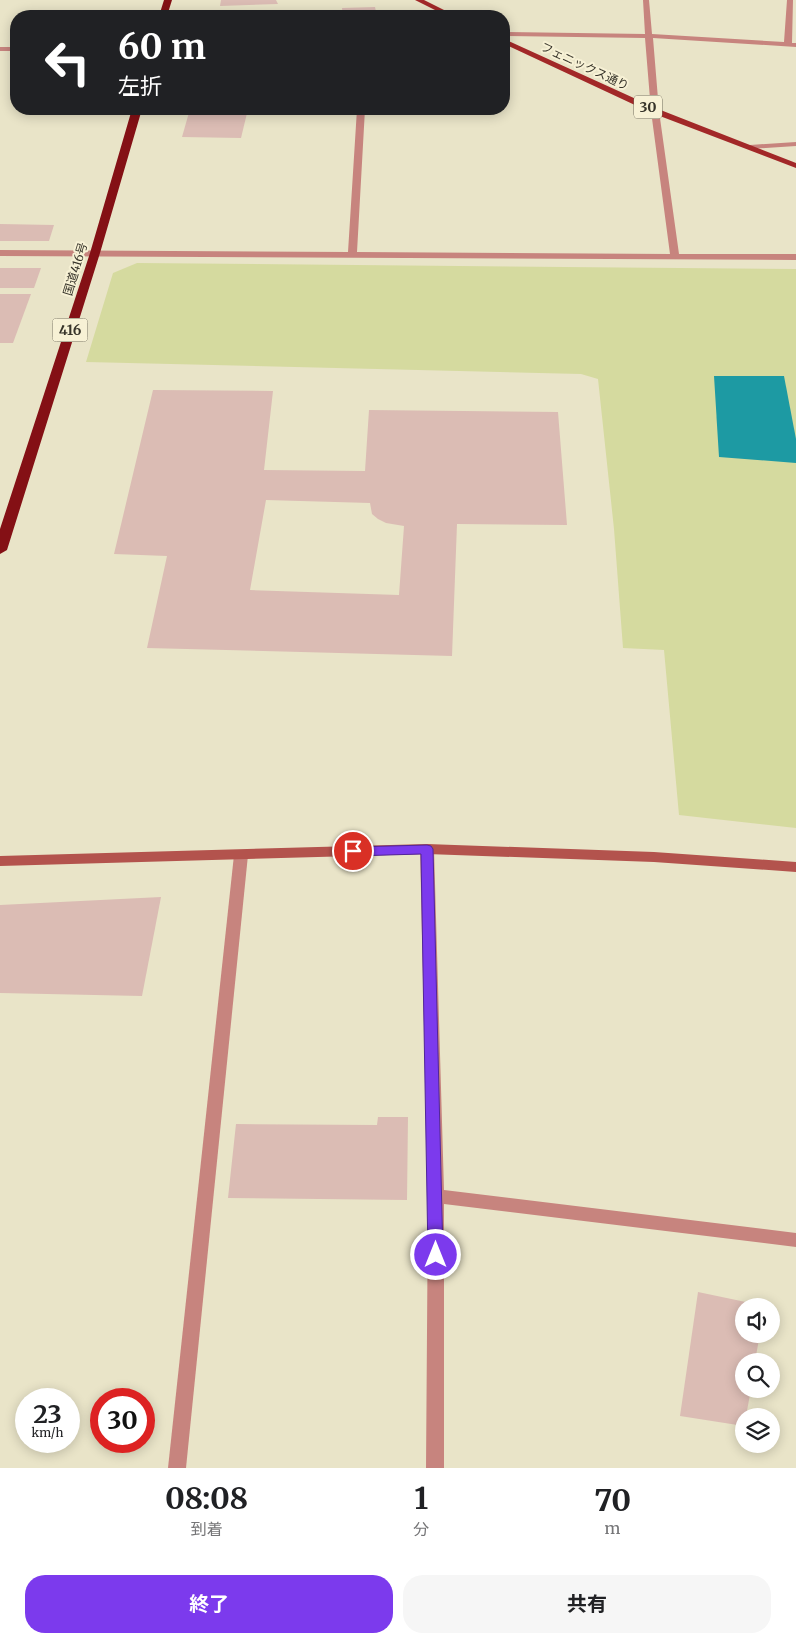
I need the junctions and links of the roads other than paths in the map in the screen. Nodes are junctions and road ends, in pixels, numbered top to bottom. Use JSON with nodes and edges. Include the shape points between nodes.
{"nodes":[{"id":1,"x":418,"y":0,"type":"edge"},
{"id":2,"x":646,"y":0,"type":"edge"},
{"id":3,"x":790,"y":0,"type":"edge"},
{"id":4,"x":439,"y":10,"type":"edge"},
{"id":5,"x":510,"y":34,"type":"edge"},
{"id":6,"x":650,"y":35,"type":"junction"},
{"id":7,"x":510,"y":44,"type":"edge"},
{"id":8,"x":792,"y":44,"type":"edge"},
{"id":9,"x":655,"y":110,"type":"junction"},
{"id":10,"x":135,"y":115,"type":"edge"},
{"id":11,"x":361,"y":115,"type":"edge"},
{"id":12,"x":796,"y":144,"type":"edge"},
{"id":13,"x":750,"y":147,"type":"junction"},
{"id":14,"x":796,"y":166,"type":"edge"},
{"id":15,"x":0,"y":253,"type":"edge"},
{"id":16,"x":95,"y":253,"type":"junction"},
{"id":17,"x":352,"y":254,"type":"junction"},
{"id":18,"x":675,"y":256,"type":"junction"},
{"id":19,"x":796,"y":257,"type":"edge"},
{"id":20,"x":0,"y":550,"type":"edge"},
{"id":21,"x":427,"y":849,"type":"junction"},
{"id":22,"x":241,"y":854,"type":"junction"},
{"id":23,"x":0,"y":861,"type":"edge"},
{"id":24,"x":796,"y":867,"type":"edge"},
{"id":25,"x":436,"y":1196,"type":"junction"},
{"id":26,"x":796,"y":1240,"type":"edge"},
{"id":27,"x":177,"y":1468,"type":"edge"},
{"id":28,"x":435,"y":1468,"type":"edge"}],
"edges":[{"from":1,"to":4,"type":"main road"},
{"from":2,"to":6,"type":"street"},
{"from":3,"to":8,"type":"street"},
{"from":5,"to":6,"type":"street"},
{"from":6,"to":8,"type":"street"},
{"from":6,"to":9,"type":"street"},
{"from":7,"to":9,"type":"main road","name":"フェニックス通り","number":"30"},
{"from":9,"to":13,"type":"main road","name":"フェニックス通り","number":"30"},
{"from":9,"to":18,"type":"street"},
{"from":10,"to":16,"type":"highway","name":"国道416号","number":"416"},
{"from":11,"to":17,"type":"street"},
{"from":12,"to":13,"type":"street"},
{"from":13,"to":14,"type":"main road","name":"フェニックス通り","number":"30"},
{"from":15,"to":16,"type":"street"},
{"from":16,"to":17,"type":"street"},
{"from":16,"to":20,"type":"highway","name":"国道416号","number":"416"},
{"from":17,"to":18,"type":"street"},
{"from":18,"to":19,"type":"street"},
{"from":21,"to":22,"type":"street"},
{"from":21,"to":24,"type":"street","via":[[614,855]]},
{"from":21,"to":25,"type":"street"},
{"from":22,"to":23,"type":"street"},
{"from":22,"to":27,"type":"street"},
{"from":25,"to":26,"type":"street"},
{"from":25,"to":28,"type":"street"}]}
